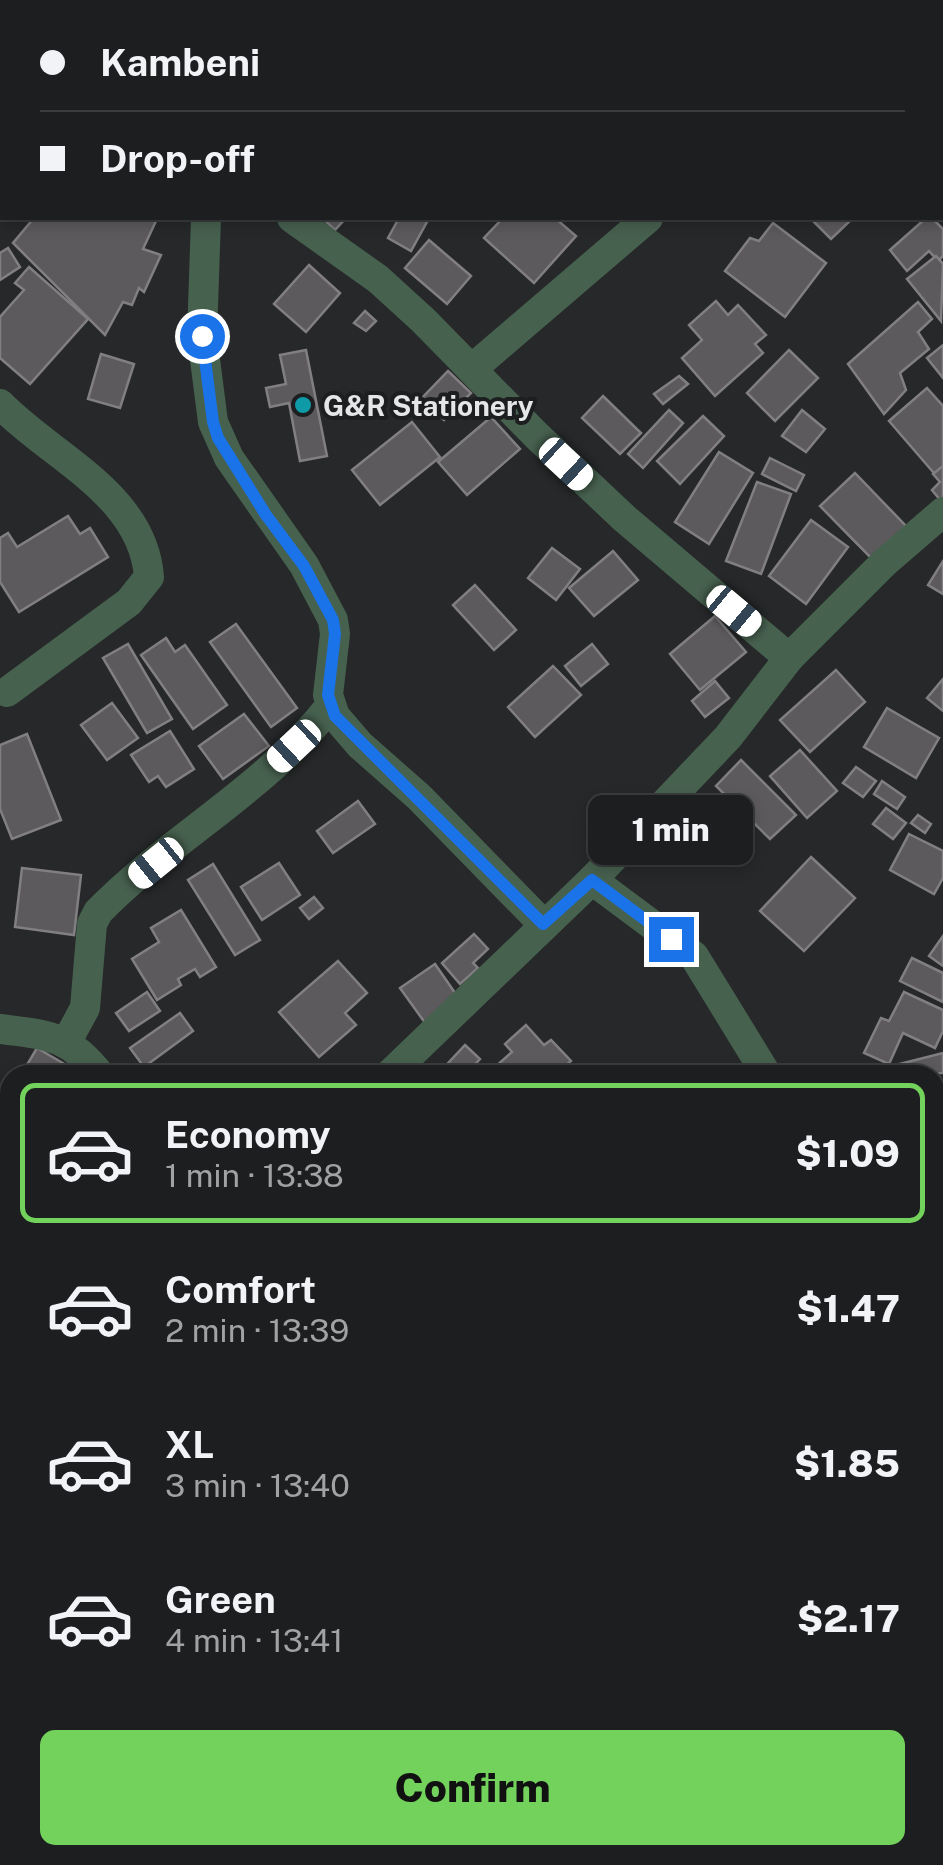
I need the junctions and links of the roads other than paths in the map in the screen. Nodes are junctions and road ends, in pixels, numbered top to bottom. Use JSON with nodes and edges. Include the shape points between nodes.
{"nodes":[{"id":1,"x":206,"y":220,"type":"edge"},
{"id":2,"x":295,"y":220,"type":"edge"},
{"id":3,"x":646,"y":220,"type":"edge"},
{"id":4,"x":473,"y":368,"type":"junction"},
{"id":5,"x":0,"y":404,"type":"edge"},
{"id":6,"x":943,"y":512,"type":"edge"},
{"id":7,"x":789,"y":658,"type":"junction"},
{"id":8,"x":7,"y":692,"type":"dead end"},
{"id":9,"x":331,"y":705,"type":"junction"},
{"id":10,"x":592,"y":880,"type":"junction"},
{"id":11,"x":543,"y":924,"type":"junction"},
{"id":12,"x":0,"y":1029,"type":"edge"},
{"id":13,"x":67,"y":1041,"type":"junction"},
{"id":14,"x":92,"y":1065,"type":"edge"},
{"id":15,"x":401,"y":1065,"type":"edge"},
{"id":16,"x":761,"y":1065,"type":"edge"}],
"edges":[{"from":1,"to":9,"type":"street","via":[[202,336],[213,422],[333,620]]},
{"from":2,"to":4,"type":"street","via":[[378,280]]},
{"from":3,"to":4,"type":"street"},
{"from":4,"to":7,"type":"street","via":[[624,518]]},
{"from":5,"to":8,"type":"street","via":[[119,506],[142,540],[149,577],[129,602]]},
{"from":6,"to":7,"type":"street"},
{"from":7,"to":10,"type":"street","via":[[728,737]]},
{"from":9,"to":11,"type":"street","via":[[340,724]]},
{"from":9,"to":13,"type":"street","via":[[230,804],[98,912],[85,1008]]},
{"from":10,"to":11,"type":"street"},
{"from":10,"to":16,"type":"street","via":[[694,956]]},
{"from":11,"to":15,"type":"street"},
{"from":12,"to":13,"type":"street"},
{"from":13,"to":14,"type":"street"}]}
